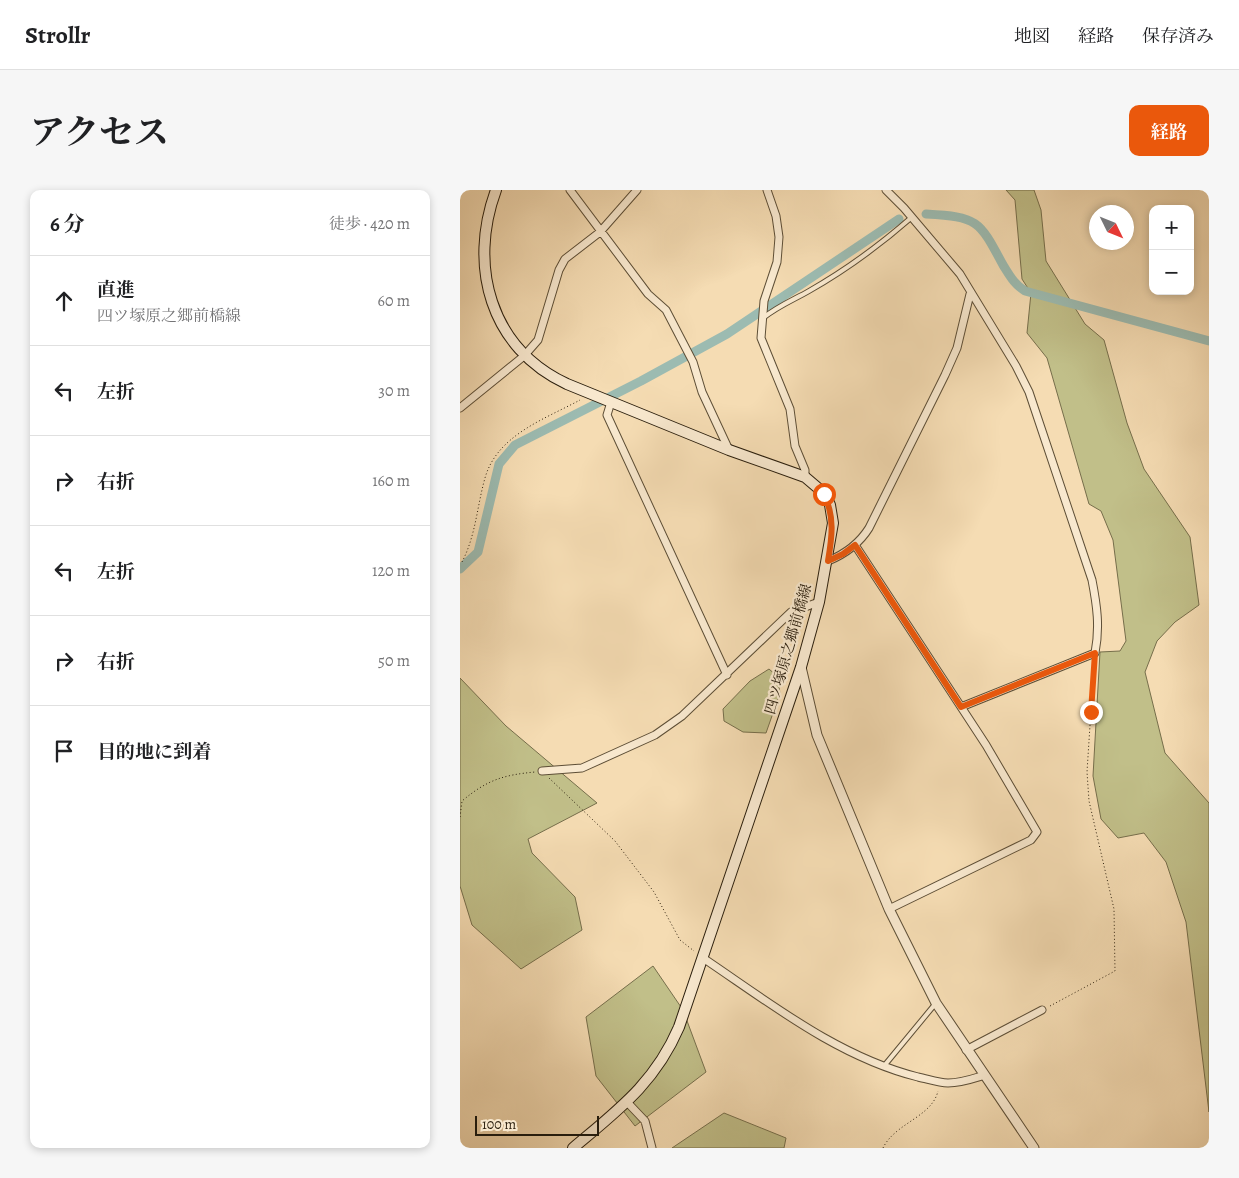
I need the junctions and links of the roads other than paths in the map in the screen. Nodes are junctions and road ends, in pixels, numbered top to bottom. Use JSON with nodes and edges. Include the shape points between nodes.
{"nodes":[{"id":1,"x":496,"y":190,"type":"edge"},
{"id":2,"x":570,"y":190,"type":"edge"},
{"id":3,"x":637,"y":190,"type":"edge"},
{"id":4,"x":767,"y":190,"type":"edge"},
{"id":5,"x":888,"y":191,"type":"edge"},
{"id":6,"x":912,"y":217,"type":"junction"},
{"id":7,"x":600,"y":232,"type":"junction"},
{"id":8,"x":970,"y":294,"type":"junction"},
{"id":9,"x":761,"y":320,"type":"junction"},
{"id":10,"x":524,"y":356,"type":"junction"},
{"id":11,"x":602,"y":398,"type":"junction"},
{"id":12,"x":460,"y":408,"type":"edge"},
{"id":13,"x":729,"y":450,"type":"junction"},
{"id":14,"x":805,"y":477,"type":"junction"},
{"id":15,"x":855,"y":545,"type":"junction"},
{"id":16,"x":828,"y":561,"type":"junction"},
{"id":17,"x":819,"y":602,"type":"junction"},
{"id":18,"x":801,"y":667,"type":"junction"},
{"id":19,"x":727,"y":675,"type":"junction"},
{"id":20,"x":961,"y":707,"type":"junction"},
{"id":21,"x":542,"y":771,"type":"road end"},
{"id":22,"x":888,"y":909,"type":"junction"},
{"id":23,"x":703,"y":958,"type":"junction"},
{"id":24,"x":936,"y":1003,"type":"junction"},
{"id":25,"x":1042,"y":1010,"type":"road end"},
{"id":26,"x":966,"y":1050,"type":"junction"},
{"id":27,"x":884,"y":1066,"type":"junction"},
{"id":28,"x":985,"y":1075,"type":"junction"},
{"id":29,"x":627,"y":1102,"type":"junction"},
{"id":30,"x":573,"y":1148,"type":"edge"},
{"id":31,"x":652,"y":1148,"type":"edge"},
{"id":32,"x":1034,"y":1148,"type":"edge"}],
"edges":[{"from":1,"to":10,"type":"main road","name":"四ツ塚原之郷前橋線","via":[[486,223],[486,272],[499,319]]},
{"from":2,"to":7,"type":"street"},
{"from":3,"to":7,"type":"street"},
{"from":4,"to":9,"type":"street","via":[[779,237],[777,262]]},
{"from":5,"to":6,"type":"street"},
{"from":6,"to":8,"type":"street","via":[[960,274]]},
{"from":6,"to":9,"type":"lane","via":[[883,242],[808,292],[778,306]]},
{"from":7,"to":10,"type":"street","via":[[565,259],[541,336]]},
{"from":7,"to":13,"type":"street","via":[[648,294],[666,310],[693,362],[702,392]]},
{"from":8,"to":15,"type":"street","via":[[957,348],[945,375],[869,528]]},
{"from":8,"to":20,"type":"street","via":[[1029,392],[1092,580],[1099,631],[1095,653]]},
{"from":9,"to":14,"type":"street","via":[[761,338],[790,410],[795,446]]},
{"from":10,"to":11,"type":"main road","name":"四ツ塚原之郷前橋線","via":[[552,377]]},
{"from":10,"to":12,"type":"street"},
{"from":11,"to":13,"type":"main road","name":"四ツ塚原之郷前橋線"},
{"from":11,"to":19,"type":"street"},
{"from":13,"to":14,"type":"main road","name":"四ツ塚原之郷前橋線"},
{"from":14,"to":16,"type":"main road","name":"四ツ塚原之郷前橋線","via":[[824,494],[830,505],[833,523]]},
{"from":15,"to":16,"type":"street"},
{"from":15,"to":20,"type":"street"},
{"from":16,"to":17,"type":"main road","name":"四ツ塚原之郷前橋線"},
{"from":17,"to":18,"type":"main road","name":"四ツ塚原之郷前橋線"},
{"from":17,"to":19,"type":"street","via":[[791,612]]},
{"from":18,"to":22,"type":"street","via":[[817,736]]},
{"from":18,"to":23,"type":"main road","name":"四ツ塚原之郷前橋線"},
{"from":19,"to":21,"type":"street","via":[[682,716],[655,735],[582,768]]},
{"from":20,"to":22,"type":"street","via":[[1037,832],[1031,840]]},
{"from":22,"to":24,"type":"street"},
{"from":23,"to":27,"type":"street","via":[[806,1026],[850,1052]]},
{"from":23,"to":29,"type":"main road","name":"四ツ塚原之郷前橋線","via":[[672,1042],[657,1069]]},
{"from":24,"to":26,"type":"street"},
{"from":24,"to":27,"type":"lane"},
{"from":25,"to":26,"type":"street"},
{"from":26,"to":28,"type":"street"},
{"from":27,"to":28,"type":"street","via":[[940,1082],[967,1081]]},
{"from":28,"to":32,"type":"street"},
{"from":29,"to":30,"type":"main road","name":"四ツ塚原之郷前橋線"},
{"from":29,"to":31,"type":"street","via":[[645,1121]]}]}
